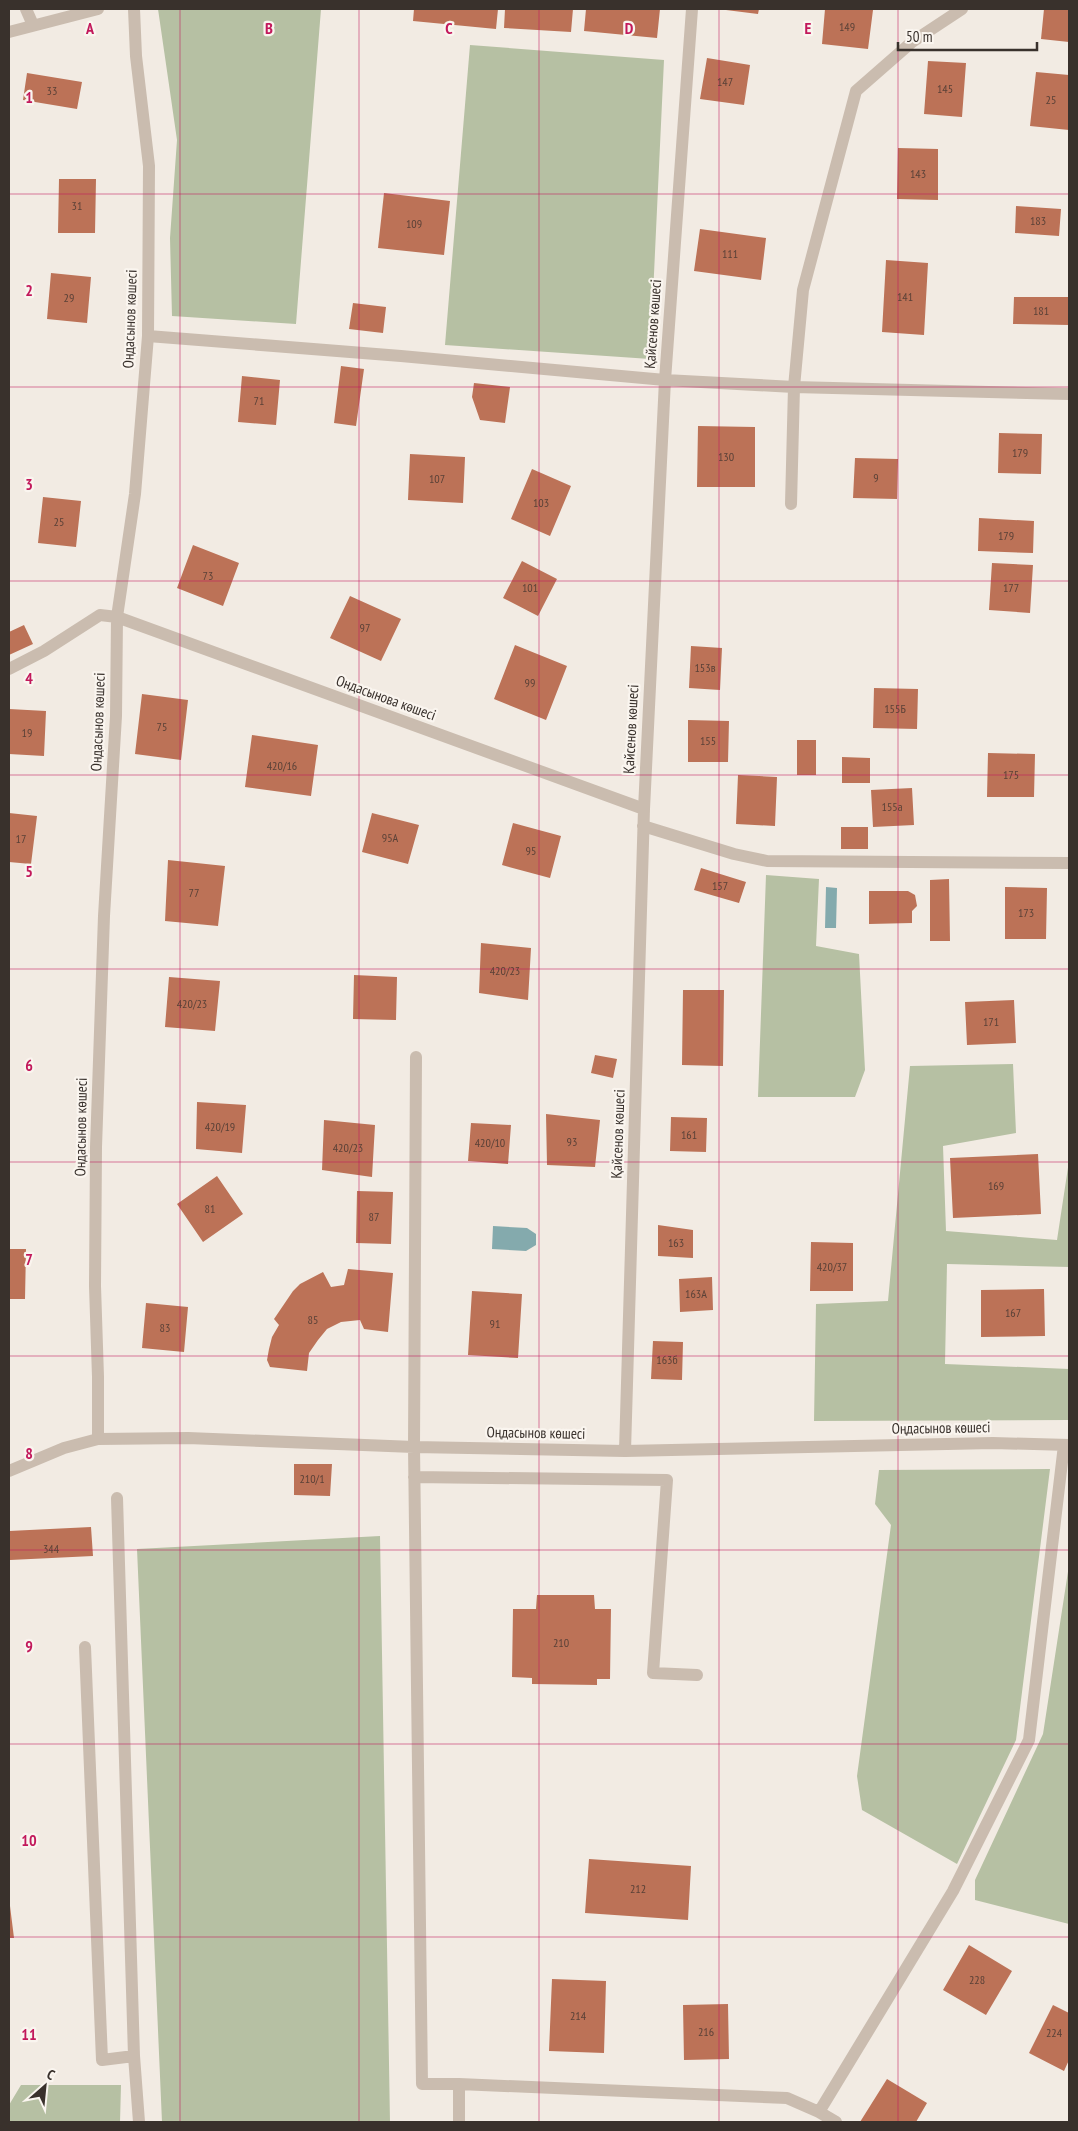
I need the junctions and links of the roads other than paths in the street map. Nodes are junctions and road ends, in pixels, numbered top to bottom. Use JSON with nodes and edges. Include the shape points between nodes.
{"nodes":[{"id":1,"x":26,"y":9,"type":"edge"},
{"id":2,"x":98,"y":9,"type":"edge"},
{"id":3,"x":134,"y":9,"type":"edge"},
{"id":4,"x":692,"y":9,"type":"edge"},
{"id":5,"x":962,"y":9,"type":"edge"},
{"id":6,"x":33,"y":25,"type":"junction"},
{"id":7,"x":9,"y":32,"type":"edge"},
{"id":8,"x":148,"y":336,"type":"junction"},
{"id":9,"x":665,"y":380,"type":"junction"},
{"id":10,"x":794,"y":387,"type":"junction"},
{"id":11,"x":1069,"y":394,"type":"edge"},
{"id":12,"x":791,"y":504,"type":"dead end"},
{"id":13,"x":117,"y":617,"type":"junction"},
{"id":14,"x":9,"y":669,"type":"edge"},
{"id":15,"x":644,"y":809,"type":"junction"},
{"id":16,"x":643,"y":826,"type":"junction"},
{"id":17,"x":1069,"y":863,"type":"edge"},
{"id":18,"x":416,"y":1058,"type":"dead end"},
{"id":19,"x":98,"y":1439,"type":"junction"},
{"id":20,"x":1066,"y":1445,"type":"edge"},
{"id":21,"x":414,"y":1447,"type":"junction"},
{"id":22,"x":625,"y":1451,"type":"junction"},
{"id":23,"x":9,"y":1471,"type":"edge"},
{"id":24,"x":414,"y":1477,"type":"junction"},
{"id":25,"x":117,"y":1498,"type":"dead end"},
{"id":26,"x":85,"y":1647,"type":"dead end"},
{"id":27,"x":697,"y":1675,"type":"dead end"},
{"id":28,"x":134,"y":2056,"type":"junction"},
{"id":29,"x":460,"y":2084,"type":"junction"},
{"id":30,"x":819,"y":2112,"type":"junction"},
{"id":31,"x":139,"y":2122,"type":"edge"},
{"id":32,"x":459,"y":2122,"type":"edge"},
{"id":33,"x":836,"y":2122,"type":"edge"}],
"edges":[{"from":1,"to":6,"type":"street"},
{"from":2,"to":6,"type":"street"},
{"from":3,"to":8,"type":"street","name":"Ондасынов көшесі","via":[[149,166]]},
{"from":4,"to":9,"type":"street","name":"Қайсенов көшесі"},
{"from":5,"to":10,"type":"street","via":[[912,42],[856,91],[803,290]]},
{"from":6,"to":7,"type":"street"},
{"from":8,"to":9,"type":"street"},
{"from":8,"to":13,"type":"street","name":"Ондасынов көшесі","via":[[135,494]]},
{"from":9,"to":10,"type":"street"},
{"from":9,"to":15,"type":"street","name":"Қайсенов көшесі"},
{"from":10,"to":11,"type":"street"},
{"from":10,"to":12,"type":"street"},
{"from":13,"to":14,"type":"street","via":[[100,616]]},
{"from":13,"to":15,"type":"street","name":"Ондасынова көшесі"},
{"from":13,"to":19,"type":"street","name":"Ондасынов көшесі","via":[[116,716],[104,916],[96,1147]]},
{"from":15,"to":16,"type":"street","name":"Қайсенов көшесі"},
{"from":16,"to":17,"type":"street","via":[[767,861]]},
{"from":16,"to":22,"type":"street","name":"Қайсенов көшесі"},
{"from":18,"to":21,"type":"street"},
{"from":19,"to":21,"type":"street","name":"Оңдасынов көшесі","via":[[188,1438]]},
{"from":19,"to":23,"type":"street","name":"Оңдасынов көшесі","via":[[64,1448]]},
{"from":20,"to":22,"type":"street","name":"Оңдасынов көшесі","via":[[983,1443]]},
{"from":20,"to":30,"type":"street","via":[[1029,1740],[953,1891]]},
{"from":21,"to":22,"type":"street","name":"Оңдасынов көшесі"},
{"from":21,"to":24,"type":"street"},
{"from":24,"to":27,"type":"street","via":[[667,1480],[653,1673]]},
{"from":24,"to":29,"type":"street","via":[[422,2084]]},
{"from":25,"to":28,"type":"street"},
{"from":26,"to":28,"type":"street","via":[[102,2060]]},
{"from":28,"to":31,"type":"street"},
{"from":29,"to":30,"type":"street","via":[[787,2098]]},
{"from":29,"to":32,"type":"street"},
{"from":30,"to":33,"type":"street"}]}
